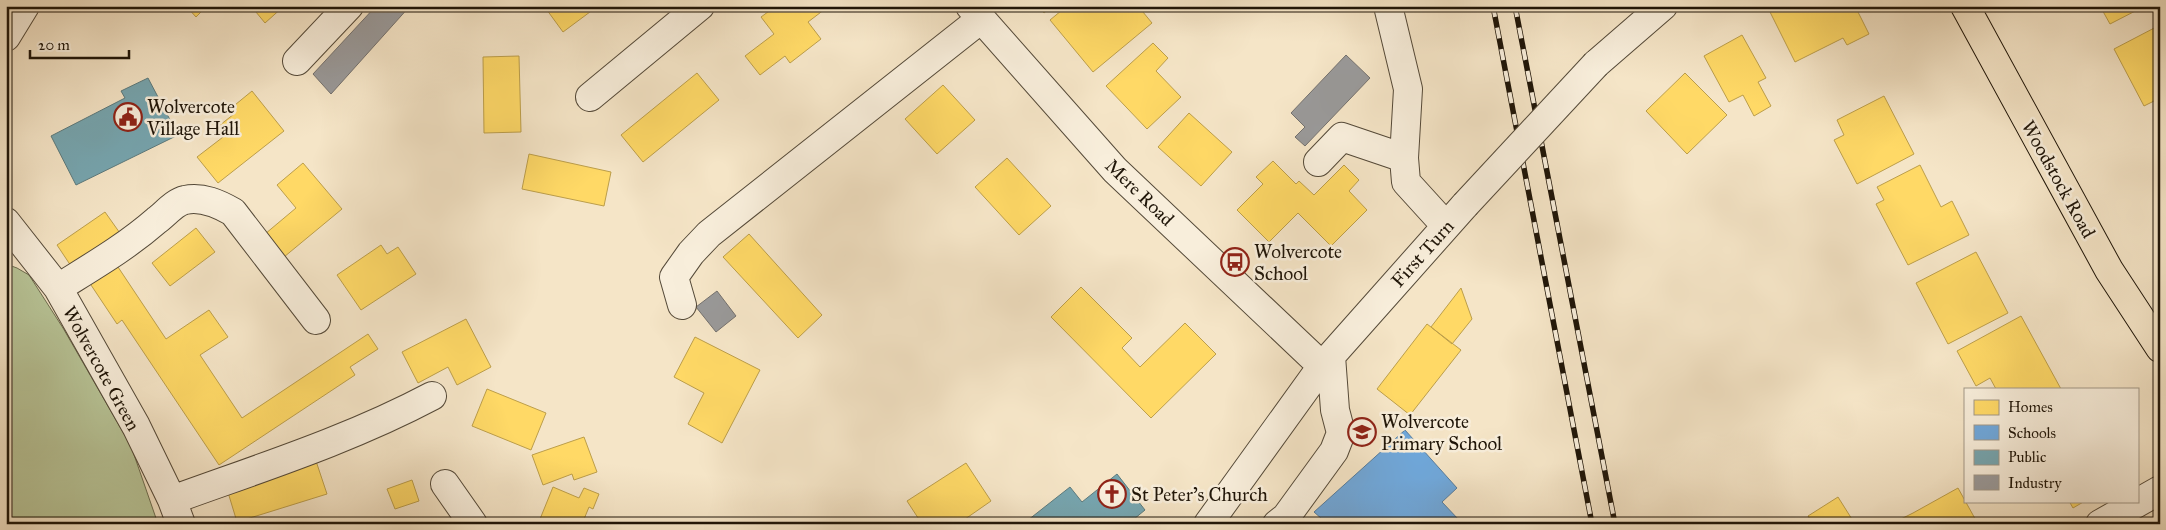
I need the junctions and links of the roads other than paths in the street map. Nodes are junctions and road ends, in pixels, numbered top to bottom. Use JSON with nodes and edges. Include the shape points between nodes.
{"nodes":[{"id":1,"x":25,"y":6,"type":"edge"},
{"id":2,"x":349,"y":6,"type":"edge"},
{"id":3,"x":700,"y":6,"type":"edge"},
{"id":4,"x":1388,"y":6,"type":"edge"},
{"id":5,"x":1964,"y":6,"type":"edge"},
{"id":6,"x":1654,"y":9,"type":"edge"},
{"id":7,"x":976,"y":13,"type":"edge"},
{"id":8,"x":6,"y":37,"type":"edge"},
{"id":9,"x":297,"y":61,"type":"dead end"},
{"id":10,"x":590,"y":97,"type":"dead end"},
{"id":11,"x":1404,"y":158,"type":"junction"},
{"id":12,"x":1318,"y":162,"type":"dead end"},
{"id":13,"x":6,"y":222,"type":"edge"},
{"id":14,"x":1446,"y":226,"type":"junction"},
{"id":15,"x":58,"y":288,"type":"junction"},
{"id":16,"x":682,"y":305,"type":"dead end"},
{"id":17,"x":316,"y":320,"type":"dead end"},
{"id":18,"x":2160,"y":348,"type":"edge"},
{"id":19,"x":1327,"y":361,"type":"junction"},
{"id":20,"x":432,"y":396,"type":"dead end"},
{"id":21,"x":445,"y":484,"type":"dead end"},
{"id":22,"x":2160,"y":490,"type":"edge"},
{"id":23,"x":176,"y":512,"type":"edge"},
{"id":24,"x":473,"y":524,"type":"edge"},
{"id":25,"x":1208,"y":524,"type":"edge"},
{"id":26,"x":1277,"y":524,"type":"edge"},
{"id":27,"x":2100,"y":524,"type":"edge"}],
"edges":[{"from":1,"to":8,"type":"street"},
{"from":2,"to":9,"type":"street"},
{"from":3,"to":10,"type":"street"},
{"from":4,"to":11,"type":"street","via":[[1408,89]]},
{"from":5,"to":18,"type":"main road","name":"Woodstock Road","via":[[2110,270]]},
{"from":6,"to":14,"type":"street","name":"First Turn","bridge":true,"via":[[1596,64]]},
{"from":7,"to":16,"type":"street","via":[[709,234],[674,277]]},
{"from":7,"to":19,"type":"street","name":"Mere Road","via":[[1115,170]]},
{"from":11,"to":12,"type":"street","via":[[1342,138]]},
{"from":11,"to":14,"type":"street","via":[[1406,182]]},
{"from":13,"to":15,"type":"street","name":"Wolvercote Green"},
{"from":14,"to":19,"type":"street","name":"First Turn"},
{"from":15,"to":17,"type":"street","via":[[128,244],[184,200],[198,200],[216,203],[233,212]]},
{"from":15,"to":23,"type":"street","name":"Wolvercote Green","via":[[136,426]]},
{"from":19,"to":25,"type":"street","name":"First Turn"},
{"from":19,"to":26,"type":"street","via":[[1341,433],[1334,451],[1286,517]]},
{"from":20,"to":23,"type":"street","via":[[399,414]]},
{"from":21,"to":24,"type":"street"},
{"from":22,"to":27,"type":"street"}]}
